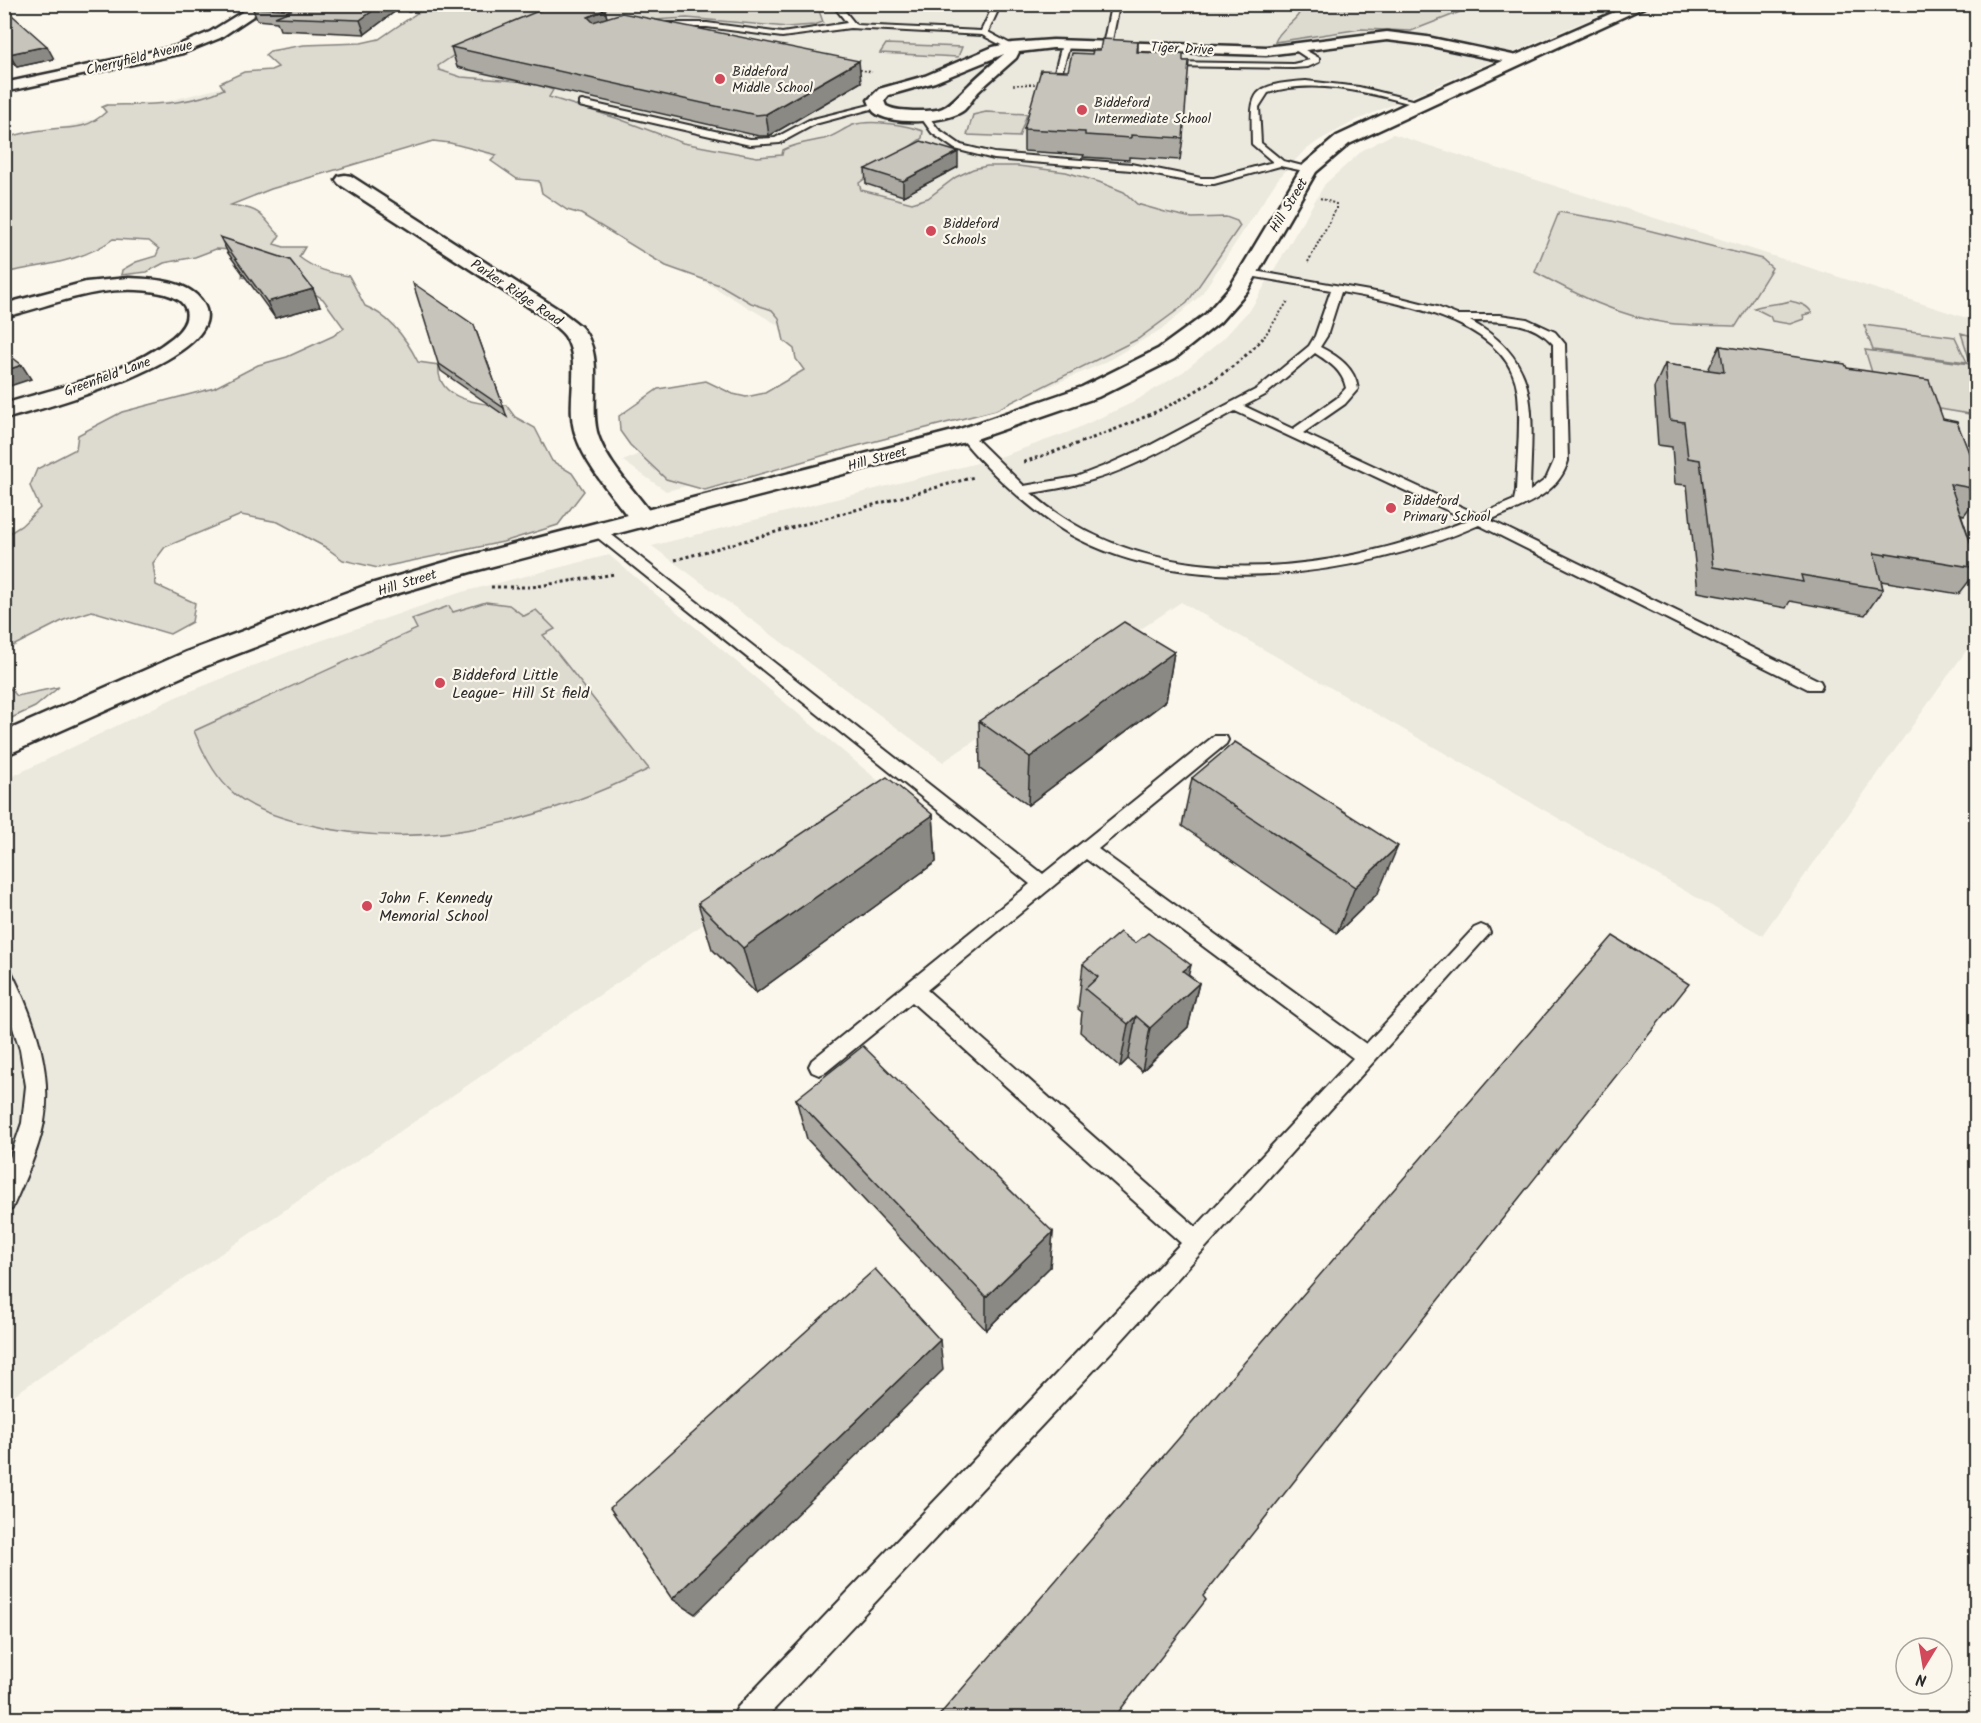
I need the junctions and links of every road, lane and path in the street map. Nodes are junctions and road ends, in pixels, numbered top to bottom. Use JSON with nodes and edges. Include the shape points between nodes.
{"nodes":[{"id":1,"x":265,"y":4,"type":"edge"},
{"id":2,"x":835,"y":4,"type":"edge"},
{"id":3,"x":998,"y":4,"type":"edge"},
{"id":4,"x":1113,"y":4,"type":"edge"},
{"id":5,"x":1645,"y":4,"type":"edge"},
{"id":6,"x":852,"y":25,"type":"junction"},
{"id":7,"x":645,"y":26,"type":"edge"},
{"id":8,"x":984,"y":33,"type":"junction"},
{"id":9,"x":1351,"y":39,"type":"junction"},
{"id":10,"x":1066,"y":44,"type":"junction"},
{"id":11,"x":1107,"y":45,"type":"junction"},
{"id":12,"x":1012,"y":47,"type":"junction"},
{"id":13,"x":1298,"y":48,"type":"junction"},
{"id":14,"x":1192,"y":49,"type":"junction"},
{"id":15,"x":1517,"y":60,"type":"junction"},
{"id":16,"x":1159,"y":64,"type":"edge"},
{"id":17,"x":1190,"y":64,"type":"junction"},
{"id":18,"x":1502,"y":67,"type":"junction"},
{"id":19,"x":855,"y":69,"type":"dead end"},
{"id":20,"x":1054,"y":81,"type":"joint"},
{"id":21,"x":920,"y":82,"type":"junction"},
{"id":22,"x":1010,"y":85,"type":"dead end"},
{"id":23,"x":1029,"y":85,"type":"junction"},
{"id":24,"x":4,"y":88,"type":"edge"},
{"id":25,"x":1028,"y":90,"type":"dead end"},
{"id":26,"x":1420,"y":103,"type":"junction"},
{"id":27,"x":582,"y":104,"type":"edge"},
{"id":28,"x":878,"y":106,"type":"junction"},
{"id":29,"x":924,"y":116,"type":"junction"},
{"id":30,"x":1280,"y":163,"type":"junction"},
{"id":31,"x":1309,"y":169,"type":"junction"},
{"id":32,"x":345,"y":180,"type":"dead end"},
{"id":33,"x":1248,"y":273,"type":"junction"},
{"id":34,"x":1337,"y":288,"type":"junction"},
{"id":35,"x":4,"y":311,"type":"edge"},
{"id":36,"x":1454,"y":318,"type":"junction"},
{"id":37,"x":1314,"y":348,"type":"junction"},
{"id":38,"x":1237,"y":407,"type":"junction"},
{"id":39,"x":4,"y":412,"type":"edge"},
{"id":40,"x":1294,"y":434,"type":"junction"},
{"id":41,"x":965,"y":435,"type":"junction"},
{"id":42,"x":1023,"y":490,"type":"junction"},
{"id":43,"x":1520,"y":502,"type":"junction"},
{"id":44,"x":643,"y":520,"type":"junction"},
{"id":45,"x":1480,"y":521,"type":"junction"},
{"id":46,"x":598,"y":531,"type":"junction"},
{"id":47,"x":1814,"y":685,"type":"dead end"},
{"id":48,"x":1220,"y":740,"type":"dead end"},
{"id":49,"x":4,"y":745,"type":"edge"},
{"id":50,"x":1086,"y":850,"type":"junction"},
{"id":51,"x":1043,"y":884,"type":"junction"},
{"id":52,"x":1481,"y":933,"type":"dead end"},
{"id":53,"x":4,"y":977,"type":"edge"},
{"id":54,"x":913,"y":990,"type":"junction"},
{"id":55,"x":1367,"y":1058,"type":"junction"},
{"id":56,"x":819,"y":1066,"type":"dead end"},
{"id":57,"x":4,"y":1201,"type":"edge"},
{"id":58,"x":1196,"y":1242,"type":"junction"},
{"id":59,"x":747,"y":1719,"type":"edge"}],
"edges":[{"from":1,"to":24,"type":"street","name":"Cherryfield Avenue","via":[[210,38],[184,48]]},
{"from":2,"to":6,"type":"lane"},
{"from":3,"to":8,"type":"lane"},
{"from":4,"to":11,"type":"lane"},
{"from":5,"to":15,"type":"street","name":"Hill Street"},
{"from":6,"to":7,"type":"lane","via":[[782,35],[707,25]]},
{"from":6,"to":8,"type":"lane"},
{"from":8,"to":12,"type":"lane"},
{"from":9,"to":13,"type":"street","name":"Tiger Drive"},
{"from":9,"to":15,"type":"street","name":"Tiger Drive","via":[[1406,38]]},
{"from":9,"to":18,"type":"street","name":"Tiger Drive","via":[[1412,43]]},
{"from":10,"to":11,"type":"street","name":"Tiger Drive"},
{"from":10,"to":12,"type":"street","name":"Tiger Drive"},
{"from":10,"to":20,"type":"lane"},
{"from":11,"to":14,"type":"street","name":"Tiger Drive"},
{"from":12,"to":21,"type":"street","name":"Tiger Drive"},
{"from":12,"to":29,"type":"street","via":[[1011,55],[958,107]]},
{"from":13,"to":14,"type":"street","name":"Tiger Drive"},
{"from":13,"to":17,"type":"lane","via":[[1316,60],[1293,66]]},
{"from":14,"to":17,"type":"lane"},
{"from":15,"to":18,"type":"street","name":"Hill Street"},
{"from":16,"to":17,"type":"lane"},
{"from":18,"to":26,"type":"street","name":"Hill Street"},
{"from":19,"to":21,"type":"path"},
{"from":20,"to":23,"type":"path"},
{"from":21,"to":28,"type":"street","name":"Tiger Drive","via":[[884,92],[876,100]]},
{"from":22,"to":23,"type":"path"},
{"from":23,"to":25,"type":"path"},
{"from":26,"to":30,"type":"lane","via":[[1323,84],[1264,92],[1256,102],[1257,144]]},
{"from":26,"to":31,"type":"street","name":"Hill Street","via":[[1343,140]]},
{"from":27,"to":28,"type":"lane","via":[[769,143],[812,122]]},
{"from":28,"to":29,"type":"street","via":[[891,113]]},
{"from":29,"to":30,"type":"lane","via":[[950,143],[984,155],[1121,166],[1201,182]]},
{"from":30,"to":31,"type":"lane"},
{"from":31,"to":33,"type":"street","name":"Hill Street"},
{"from":32,"to":44,"type":"street","name":"Parker Ridge Road","via":[[542,307],[573,332],[583,352],[586,433],[594,452]]},
{"from":33,"to":34,"type":"lane"},
{"from":33,"to":41,"type":"street","name":"Hill Street","via":[[1213,318],[1156,359],[1059,405]]},
{"from":34,"to":36,"type":"lane","via":[[1419,305]]},
{"from":34,"to":37,"type":"lane"},
{"from":35,"to":39,"type":"street","name":"Greenfield Lane","via":[[68,292],[137,285],[165,288],[186,296],[198,315],[183,339],[158,357]]},
{"from":36,"to":43,"type":"lane","via":[[1476,328],[1505,352],[1521,378],[1524,407]]},
{"from":36,"to":43,"type":"lane","via":[[1522,322],[1545,329],[1559,344],[1561,461],[1552,483]]},
{"from":37,"to":38,"type":"lane"},
{"from":37,"to":40,"type":"lane","via":[[1347,374],[1352,389]]},
{"from":38,"to":40,"type":"lane"},
{"from":38,"to":42,"type":"lane","via":[[1090,476]]},
{"from":40,"to":45,"type":"lane"},
{"from":41,"to":42,"type":"lane"},
{"from":41,"to":44,"type":"street","name":"Hill Street"},
{"from":42,"to":45,"type":"lane","via":[[1053,518],[1103,545],[1148,559],[1224,571],[1311,566],[1352,558],[1439,536]]},
{"from":43,"to":45,"type":"lane"},
{"from":44,"to":46,"type":"street","name":"Hill Street"},
{"from":45,"to":47,"type":"lane"},
{"from":46,"to":49,"type":"street","name":"Hill Street","via":[[374,592],[196,659]]},
{"from":46,"to":51,"type":"lane"},
{"from":48,"to":50,"type":"lane"},
{"from":50,"to":51,"type":"lane"},
{"from":50,"to":55,"type":"lane"},
{"from":51,"to":54,"type":"lane"},
{"from":52,"to":55,"type":"lane"},
{"from":53,"to":57,"type":"lane","via":[[33,1053],[36,1088],[25,1153]]},
{"from":54,"to":56,"type":"lane"},
{"from":54,"to":58,"type":"lane"},
{"from":55,"to":58,"type":"lane"},
{"from":58,"to":59,"type":"lane"}]}
